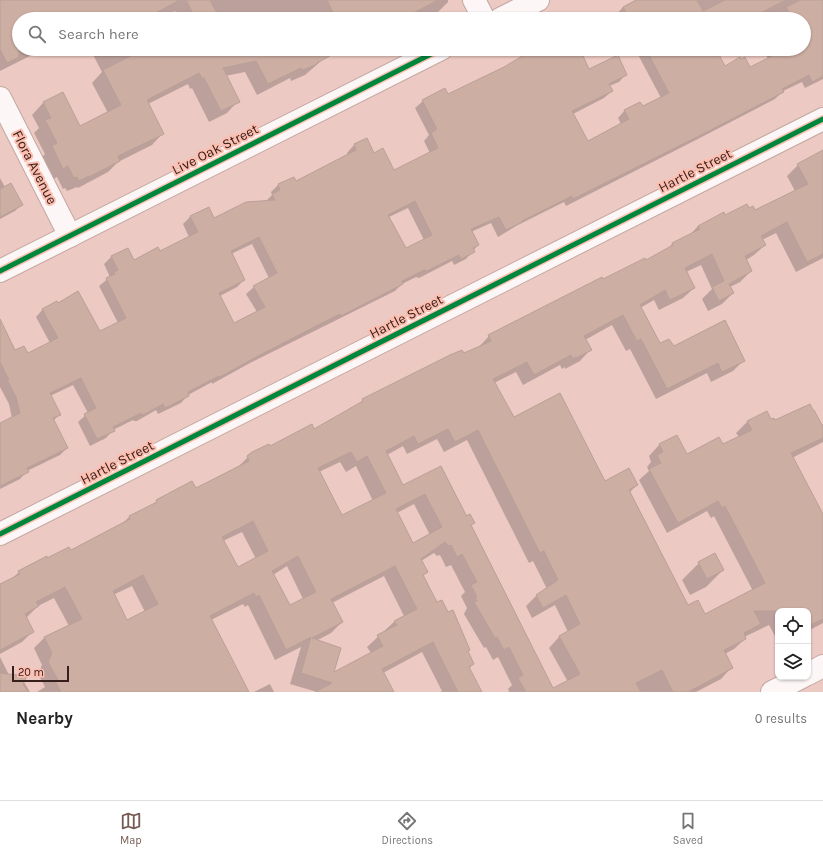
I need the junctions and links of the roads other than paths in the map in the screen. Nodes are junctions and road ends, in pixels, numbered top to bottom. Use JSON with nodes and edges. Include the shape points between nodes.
{"nodes":[{"id":1,"x":474,"y":0,"type":"edge"},
{"id":2,"x":538,"y":0,"type":"edge"},
{"id":3,"x":480,"y":12,"type":"edge"},
{"id":4,"x":514,"y":12,"type":"edge"},
{"id":5,"x":427,"y":56,"type":"edge"},
{"id":6,"x":0,"y":98,"type":"edge"},
{"id":7,"x":823,"y":119,"type":"edge"},
{"id":8,"x":70,"y":236,"type":"junction"},
{"id":9,"x":0,"y":271,"type":"edge"},
{"id":10,"x":0,"y":534,"type":"edge"},
{"id":11,"x":823,"y":666,"type":"edge"},
{"id":12,"x":811,"y":672,"type":"edge"},
{"id":13,"x":796,"y":680,"type":"edge"},
{"id":14,"x":772,"y":692,"type":"edge"}],
"edges":[{"from":1,"to":3,"type":"street"},
{"from":2,"to":4,"type":"street"},
{"from":5,"to":8,"type":"street","name":"Live Oak Street"},
{"from":6,"to":8,"type":"street","name":"Flora Avenue"},
{"from":7,"to":10,"type":"street","name":"Hartle Street"},
{"from":8,"to":9,"type":"street","name":"Live Oak Street"},
{"from":11,"to":12,"type":"street"},
{"from":13,"to":14,"type":"street"}]}
